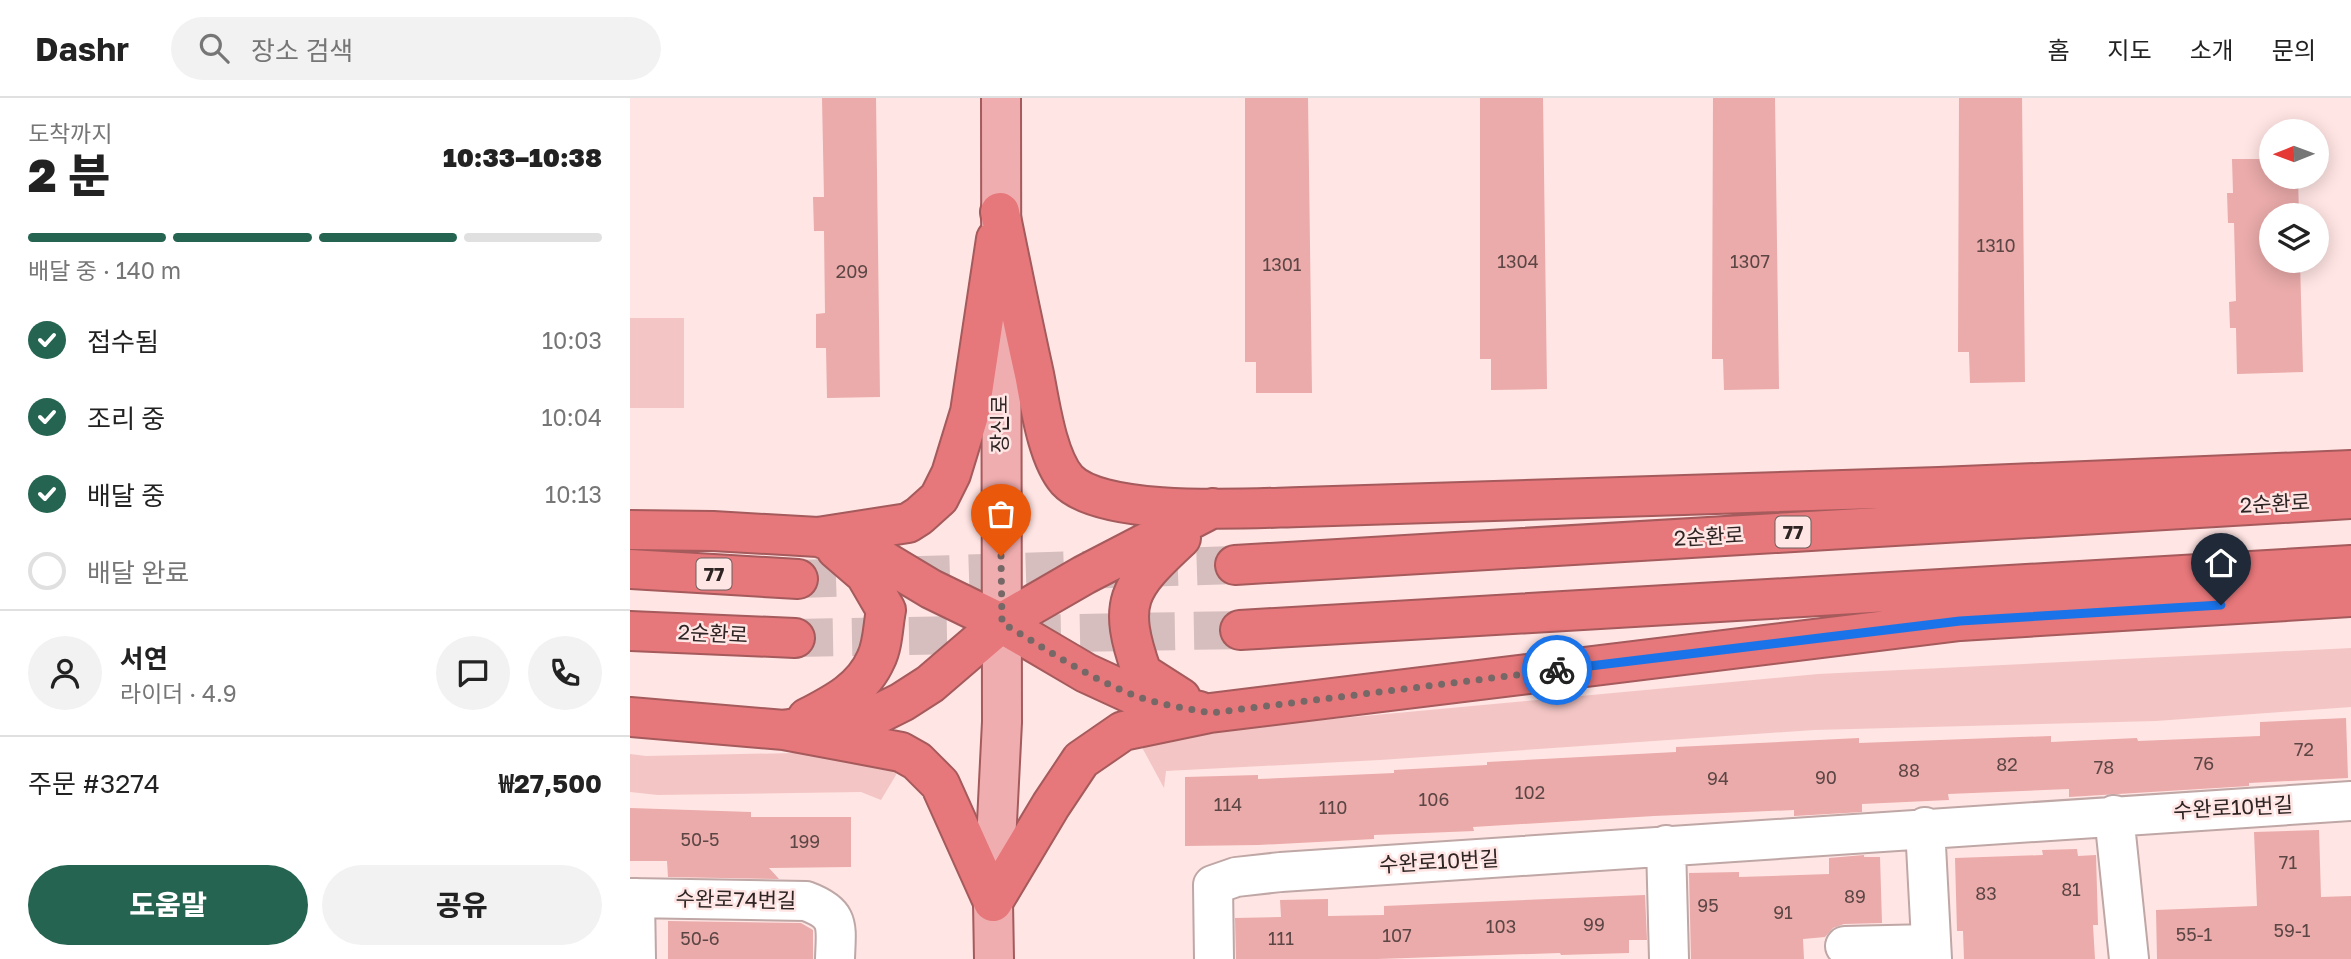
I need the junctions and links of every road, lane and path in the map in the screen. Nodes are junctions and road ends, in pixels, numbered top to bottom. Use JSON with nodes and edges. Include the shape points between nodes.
{"nodes":[{"id":1,"x":1001,"y":98,"type":"edge"},
{"id":2,"x":1000,"y":212,"type":"junction"},
{"id":3,"x":2351,"y":470,"type":"edge"},
{"id":4,"x":2351,"y":499,"type":"edge"},
{"id":5,"x":1213,"y":508,"type":"junction"},
{"id":6,"x":630,"y":530,"type":"edge"},
{"id":7,"x":818,"y":537,"type":"junction"},
{"id":8,"x":1235,"y":565,"type":"tunnel mouth"},
{"id":9,"x":2351,"y":565,"type":"edge"},
{"id":10,"x":630,"y":569,"type":"edge"},
{"id":11,"x":798,"y":579,"type":"tunnel mouth"},
{"id":12,"x":2351,"y":597,"type":"edge"},
{"id":13,"x":1002,"y":623,"type":"junction"},
{"id":14,"x":1240,"y":630,"type":"tunnel mouth"},
{"id":15,"x":630,"y":631,"type":"edge"},
{"id":16,"x":795,"y":638,"type":"tunnel mouth"},
{"id":17,"x":1210,"y":713,"type":"junction"},
{"id":18,"x":630,"y":718,"type":"edge"},
{"id":19,"x":784,"y":730,"type":"junction"},
{"id":20,"x":2351,"y":801,"type":"edge"},
{"id":21,"x":2114,"y":815,"type":"junction"},
{"id":22,"x":1925,"y":827,"type":"junction"},
{"id":23,"x":1666,"y":845,"type":"junction"},
{"id":24,"x":633,"y":898,"type":"edge"},
{"id":25,"x":993,"y":902,"type":"junction"},
{"id":26,"x":1846,"y":946,"type":"dead end"},
{"id":27,"x":1932,"y":951,"type":"edge"},
{"id":28,"x":636,"y":959,"type":"edge"},
{"id":29,"x":835,"y":959,"type":"edge"},
{"id":30,"x":995,"y":959,"type":"edge"},
{"id":31,"x":1214,"y":959,"type":"edge"},
{"id":32,"x":1669,"y":959,"type":"edge"},
{"id":33,"x":2129,"y":959,"type":"edge"}],
"edges":[{"from":1,"to":2,"type":"main road","name":"장신로"},
{"from":2,"to":5,"type":"highway","via":[[1040,405],[1055,460],[1068,481],[1121,503]]},
{"from":2,"to":7,"type":"highway","via":[[970,412],[939,498],[908,523]]},
{"from":2,"to":13,"type":"main road","name":"장신로"},
{"from":3,"to":5,"type":"highway"},
{"from":4,"to":8,"type":"highway","name":"2순환로","number":"77"},
{"from":5,"to":13,"type":"highway"},
{"from":5,"to":17,"type":"highway","via":[[1141,578],[1130,600],[1128,626],[1142,673]]},
{"from":6,"to":7,"type":"highway"},
{"from":7,"to":13,"type":"highway","via":[[866,550],[931,589]]},
{"from":7,"to":19,"type":"highway","via":[[865,574],[886,610],[877,657],[860,685]]},
{"from":9,"to":14,"type":"highway"},
{"from":10,"to":11,"type":"highway","number":"77"},
{"from":12,"to":17,"type":"highway","via":[[1960,621]]},
{"from":13,"to":17,"type":"highway","via":[[1086,673],[1136,696]]},
{"from":13,"to":19,"type":"highway","via":[[930,684],[878,714]]},
{"from":13,"to":25,"type":"main road","name":"장신로"},
{"from":15,"to":16,"type":"highway","name":"2순환로"},
{"from":17,"to":25,"type":"highway","via":[[1123,732],[1081,760]]},
{"from":18,"to":19,"type":"highway"},
{"from":19,"to":25,"type":"highway","via":[[901,752],[917,761],[940,785]]},
{"from":20,"to":21,"type":"street","name":"수완로10번길"},
{"from":21,"to":22,"type":"street","name":"수완로10번길"},
{"from":21,"to":33,"type":"street"},
{"from":22,"to":23,"type":"street","name":"수완로10번길"},
{"from":22,"to":27,"type":"street"},
{"from":23,"to":31,"type":"street","name":"수완로10번길","via":[[1236,877],[1213,885]]},
{"from":23,"to":32,"type":"street"},
{"from":24,"to":28,"type":"street","name":"수완로74번길"},
{"from":24,"to":29,"type":"street","name":"수완로74번길","via":[[806,901],[830,913]]},
{"from":25,"to":30,"type":"main road","name":"장신로"},
{"from":26,"to":27,"type":"street"}]}
